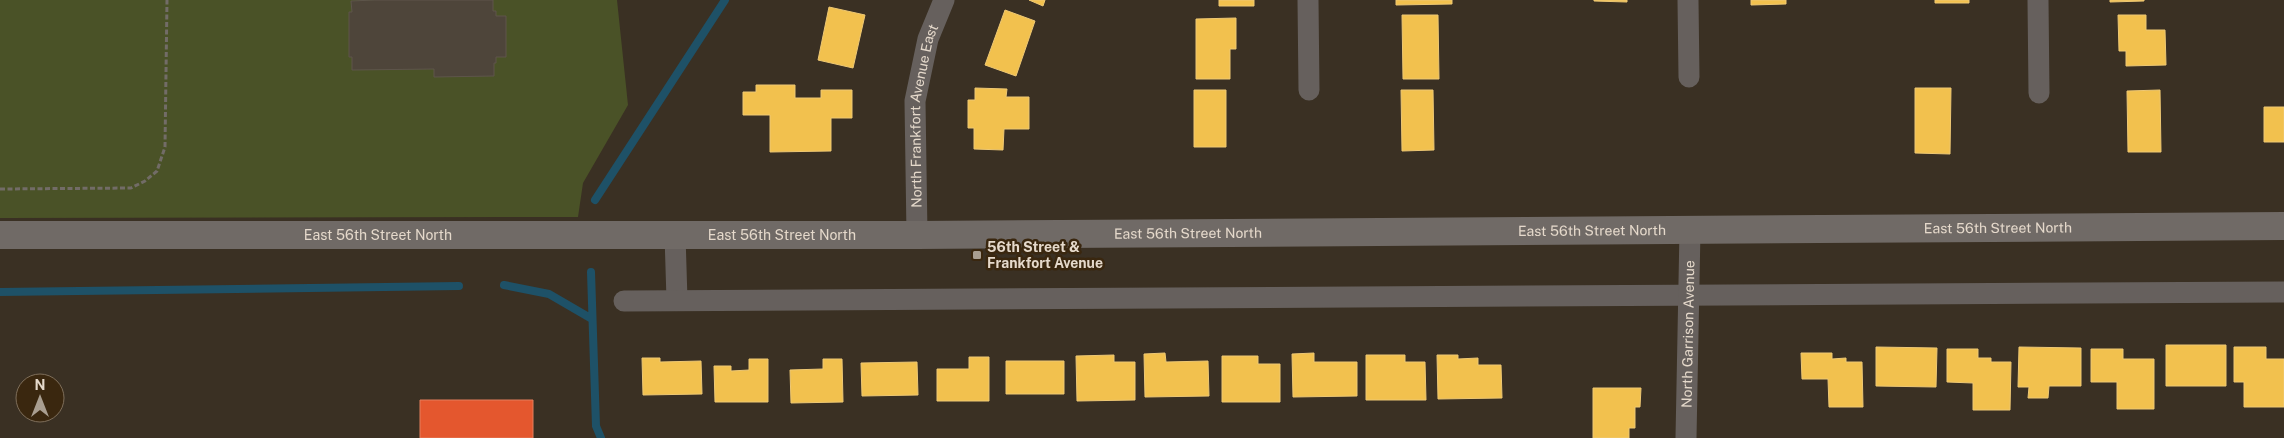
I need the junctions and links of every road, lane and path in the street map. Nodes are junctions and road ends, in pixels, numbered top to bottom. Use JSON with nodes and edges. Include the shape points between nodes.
{"nodes":[{"id":1,"x":167,"y":0,"type":"edge"},
{"id":2,"x":944,"y":0,"type":"edge"},
{"id":3,"x":1308,"y":0,"type":"edge"},
{"id":4,"x":1688,"y":0,"type":"edge"},
{"id":5,"x":2038,"y":0,"type":"edge"},
{"id":6,"x":1689,"y":77,"type":"dead end"},
{"id":7,"x":1309,"y":90,"type":"dead end"},
{"id":8,"x":2039,"y":94,"type":"dead end"},
{"id":9,"x":0,"y":189,"type":"edge"},
{"id":10,"x":2284,"y":226,"type":"edge"},
{"id":11,"x":1690,"y":230,"type":"junction"},
{"id":12,"x":0,"y":235,"type":"edge"},
{"id":13,"x":675,"y":235,"type":"junction"},
{"id":14,"x":917,"y":235,"type":"junction"},
{"id":15,"x":2284,"y":292,"type":"edge"},
{"id":16,"x":1690,"y":295,"type":"junction"},
{"id":17,"x":677,"y":300,"type":"junction"},
{"id":18,"x":624,"y":301,"type":"dead end"},
{"id":19,"x":1686,"y":438,"type":"edge"}],
"edges":[{"from":1,"to":9,"type":"path","via":[[166,147],[157,171],[131,188]]},
{"from":2,"to":14,"type":"street","name":"North Frankfort Avenue East","via":[[928,40],[915,101]]},
{"from":3,"to":7,"type":"street"},
{"from":4,"to":6,"type":"street"},
{"from":5,"to":8,"type":"street"},
{"from":10,"to":11,"type":"street","name":"East 56th Street North"},
{"from":11,"to":14,"type":"street","name":"East 56th Street North"},
{"from":11,"to":16,"type":"street","name":"North Garrison Avenue"},
{"from":12,"to":13,"type":"street","name":"East 56th Street North"},
{"from":13,"to":14,"type":"street","name":"East 56th Street North"},
{"from":13,"to":17,"type":"street"},
{"from":15,"to":16,"type":"street"},
{"from":16,"to":17,"type":"street"},
{"from":16,"to":19,"type":"street","name":"North Garrison Avenue"},
{"from":17,"to":18,"type":"street"}]}
